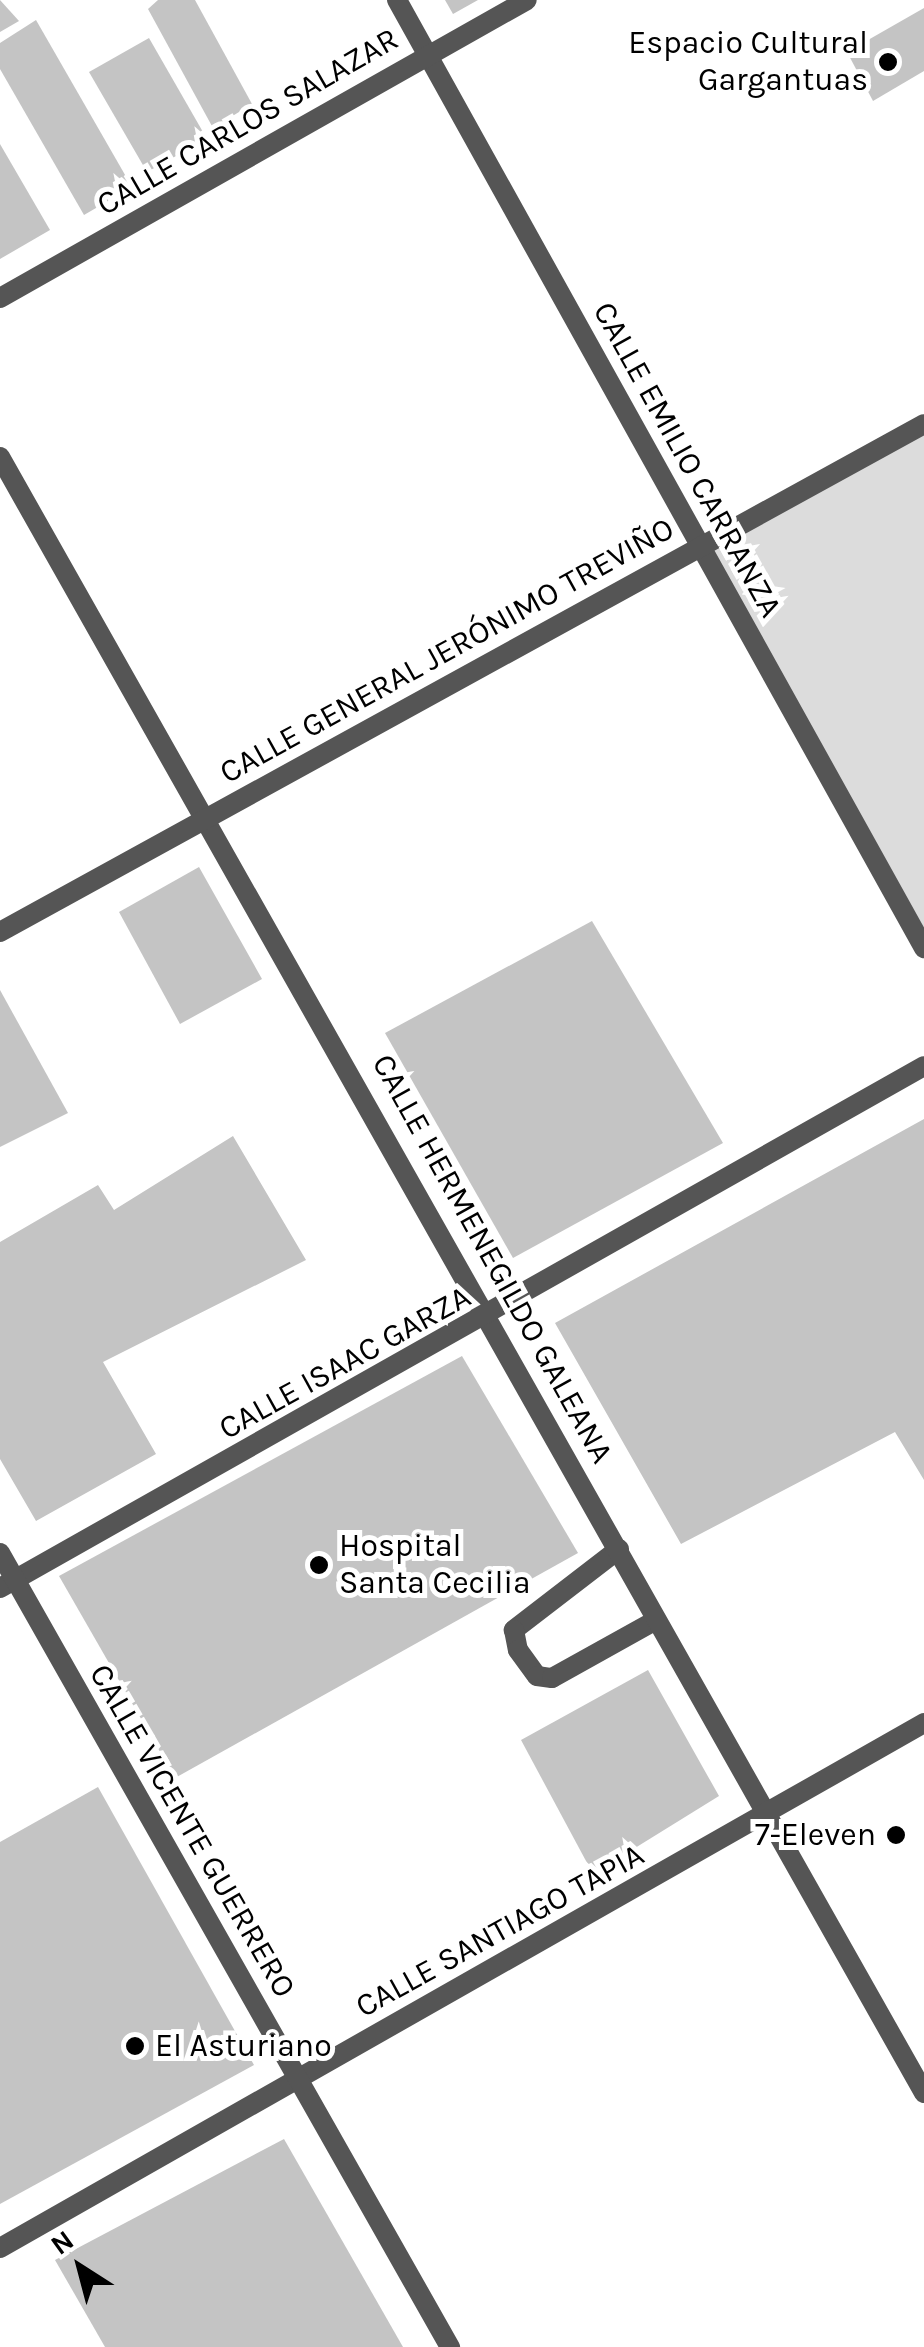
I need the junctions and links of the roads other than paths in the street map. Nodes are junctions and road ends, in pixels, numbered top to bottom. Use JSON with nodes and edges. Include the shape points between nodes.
{"nodes":[{"id":1,"x":397,"y":0,"type":"edge"},
{"id":2,"x":527,"y":0,"type":"edge"},
{"id":3,"x":427,"y":54,"type":"junction"},
{"id":4,"x":0,"y":298,"type":"edge"},
{"id":5,"x":924,"y":424,"type":"edge"},
{"id":6,"x":0,"y":458,"type":"edge"},
{"id":7,"x":700,"y":546,"type":"junction"},
{"id":8,"x":208,"y":818,"type":"junction"},
{"id":9,"x":0,"y":932,"type":"edge"},
{"id":10,"x":924,"y":948,"type":"edge"},
{"id":11,"x":924,"y":1066,"type":"edge"},
{"id":12,"x":492,"y":1317,"type":"junction"},
{"id":13,"x":619,"y":1549,"type":"junction"},
{"id":14,"x":0,"y":1553,"type":"edge"},
{"id":15,"x":8,"y":1583,"type":"edge"},
{"id":16,"x":656,"y":1620,"type":"junction"},
{"id":17,"x":924,"y":1723,"type":"edge"},
{"id":18,"x":767,"y":1817,"type":"junction"},
{"id":19,"x":298,"y":2079,"type":"junction"},
{"id":20,"x":924,"y":2093,"type":"edge"},
{"id":21,"x":0,"y":2248,"type":"edge"},
{"id":22,"x":450,"y":2347,"type":"edge"}],
"edges":[{"from":1,"to":3,"type":"street","name":"CALLE EMILIO CARRANZA"},
{"from":2,"to":3,"type":"street","name":"CALLE CARLOS SALAZAR"},
{"from":3,"to":4,"type":"street","name":"CALLE CARLOS SALAZAR"},
{"from":3,"to":7,"type":"street","name":"CALLE EMILIO CARRANZA"},
{"from":5,"to":7,"type":"street","name":"CALLE GENERAL JERÓNIMO TREVIÑO"},
{"from":6,"to":8,"type":"street","name":"CALLE HERMENEGILDO GALEANA"},
{"from":7,"to":8,"type":"street","name":"CALLE GENERAL JERÓNIMO TREVIÑO"},
{"from":7,"to":10,"type":"street","name":"CALLE EMILIO CARRANZA"},
{"from":8,"to":9,"type":"street","name":"CALLE GENERAL JERÓNIMO TREVIÑO"},
{"from":8,"to":12,"type":"street","name":"CALLE HERMENEGILDO GALEANA"},
{"from":11,"to":12,"type":"street","name":"CALLE ISAAC GARZA"},
{"from":12,"to":13,"type":"street","name":"CALLE HERMENEGILDO GALEANA"},
{"from":12,"to":15,"type":"street","name":"CALLE ISAAC GARZA"},
{"from":13,"to":16,"type":"street","name":"CALLE HERMENEGILDO GALEANA"},
{"from":13,"to":16,"type":"street","via":[[514,1630],[518,1650],[538,1676],[552,1678]]},
{"from":14,"to":15,"type":"street","name":"CALLE VICENTE GUERRERO"},
{"from":15,"to":19,"type":"street","name":"CALLE VICENTE GUERRERO"},
{"from":16,"to":18,"type":"street","name":"CALLE HERMENEGILDO GALEANA"},
{"from":17,"to":18,"type":"street","name":"CALLE SANTIAGO TAPIA"},
{"from":18,"to":19,"type":"street","name":"CALLE SANTIAGO TAPIA"},
{"from":18,"to":20,"type":"street","name":"CALLE HERMENEGILDO GALEANA"},
{"from":19,"to":21,"type":"street","name":"CALLE SANTIAGO TAPIA"},
{"from":19,"to":22,"type":"street","name":"CALLE VICENTE GUERRERO"}]}
